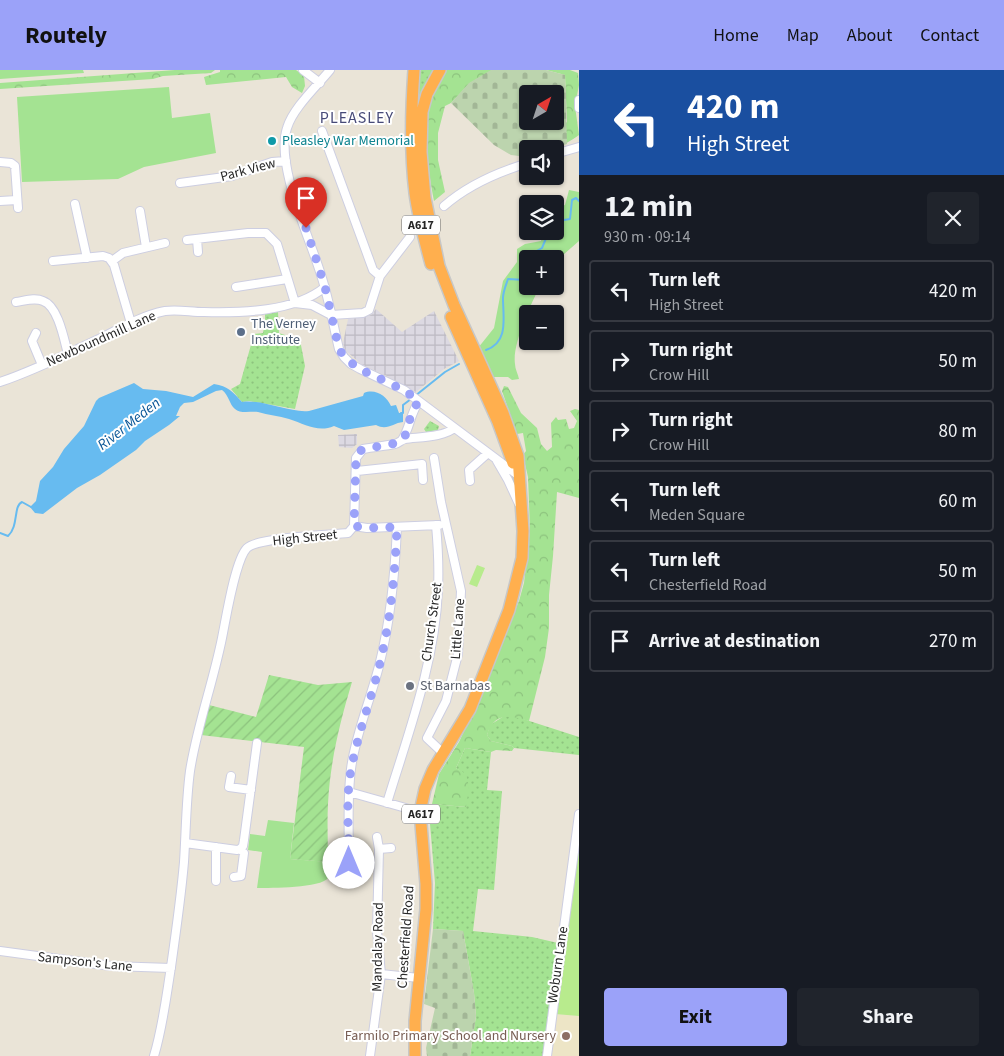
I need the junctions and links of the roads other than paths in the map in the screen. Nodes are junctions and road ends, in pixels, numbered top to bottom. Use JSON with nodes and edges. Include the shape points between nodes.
{"nodes":[{"id":1,"x":302,"y":70,"type":"edge"},
{"id":2,"x":330,"y":70,"type":"edge"},
{"id":3,"x":414,"y":70,"type":"edge"},
{"id":4,"x":440,"y":70,"type":"edge"},
{"id":5,"x":320,"y":83,"type":"junction"},
{"id":6,"x":579,"y":100,"type":"edge"},
{"id":7,"x":579,"y":108,"type":"edge"},
{"id":8,"x":322,"y":131,"type":"dead end"},
{"id":9,"x":579,"y":147,"type":"edge"},
{"id":10,"x":564,"y":151,"type":"edge"},
{"id":11,"x":286,"y":161,"type":"junction"},
{"id":12,"x":0,"y":162,"type":"edge"},
{"id":13,"x":519,"y":165,"type":"edge"},
{"id":14,"x":184,"y":183,"type":"dead end"},
{"id":15,"x":0,"y":201,"type":"edge"},
{"id":16,"x":444,"y":206,"type":"dead end"},
{"id":17,"x":78,"y":208,"type":"dead end"},
{"id":18,"x":139,"y":216,"type":"dead end"},
{"id":19,"x":410,"y":238,"type":"dead end"},
{"id":20,"x":196,"y":239,"type":"junction"},
{"id":21,"x":187,"y":240,"type":"dead end"},
{"id":22,"x":164,"y":244,"type":"dead end"},
{"id":23,"x":146,"y":248,"type":"junction"},
{"id":24,"x":198,"y":252,"type":"dead end"},
{"id":25,"x":88,"y":258,"type":"junction"},
{"id":26,"x":112,"y":261,"type":"junction"},
{"id":27,"x":53,"y":262,"type":"dead end"},
{"id":28,"x":380,"y":276,"type":"junction"},
{"id":29,"x":287,"y":279,"type":"junction"},
{"id":30,"x":241,"y":284,"type":"dead end"},
{"id":31,"x":325,"y":287,"type":"junction"},
{"id":32,"x":16,"y":302,"type":"dead end"},
{"id":33,"x":295,"y":303,"type":"junction"},
{"id":34,"x":331,"y":315,"type":"junction"},
{"id":35,"x":131,"y":323,"type":"junction"},
{"id":36,"x":36,"y":333,"type":"dead end"},
{"id":37,"x":68,"y":354,"type":"junction"},
{"id":38,"x":42,"y":365,"type":"junction"},
{"id":39,"x":0,"y":382,"type":"edge"},
{"id":40,"x":418,"y":400,"type":"junction"},
{"id":41,"x":454,"y":428,"type":"junction"},
{"id":42,"x":402,"y":440,"type":"junction"},
{"id":43,"x":488,"y":453,"type":"junction"},
{"id":44,"x":434,"y":458,"type":"dead end"},
{"id":45,"x":496,"y":460,"type":"junction"},
{"id":46,"x":357,"y":471,"type":"junction"},
{"id":47,"x":519,"y":476,"type":"junction"},
{"id":48,"x":423,"y":480,"type":"dead end"},
{"id":49,"x":470,"y":481,"type":"dead end"},
{"id":50,"x":523,"y":513,"type":"junction"},
{"id":51,"x":446,"y":524,"type":"junction"},
{"id":52,"x":436,"y":525,"type":"junction"},
{"id":53,"x":354,"y":526,"type":"junction"},
{"id":54,"x":397,"y":527,"type":"junction"},
{"id":55,"x":257,"y":743,"type":"dead end"},
{"id":56,"x":443,"y":753,"type":"junction"},
{"id":57,"x":231,"y":776,"type":"dead end"},
{"id":58,"x":251,"y":790,"type":"junction"},
{"id":59,"x":349,"y":792,"type":"junction"},
{"id":60,"x":387,"y":802,"type":"junction"},
{"id":61,"x":420,"y":812,"type":"junction"},
{"id":62,"x":579,"y":814,"type":"edge"},
{"id":63,"x":377,"y":837,"type":"dead end"},
{"id":64,"x":185,"y":843,"type":"junction"},
{"id":65,"x":216,"y":847,"type":"junction"},
{"id":66,"x":392,"y":848,"type":"dead end"},
{"id":67,"x":240,"y":849,"type":"junction"},
{"id":68,"x":379,"y":849,"type":"junction"},
{"id":69,"x":349,"y":863,"type":"dead end"},
{"id":70,"x":234,"y":877,"type":"dead end"},
{"id":71,"x":216,"y":881,"type":"dead end"},
{"id":72,"x":0,"y":952,"type":"edge"},
{"id":73,"x":171,"y":968,"type":"junction"},
{"id":74,"x":381,"y":974,"type":"junction"},
{"id":75,"x":419,"y":978,"type":"junction"},
{"id":76,"x":154,"y":1056,"type":"edge"},
{"id":77,"x":370,"y":1056,"type":"edge"},
{"id":78,"x":415,"y":1056,"type":"edge"},
{"id":79,"x":547,"y":1056,"type":"edge"}],
"edges":[{"from":1,"to":5,"type":"street"},
{"from":2,"to":5,"type":"street"},
{"from":3,"to":47,"type":"highway","number":"A617","via":[[412,150],[422,230],[444,298]]},
{"from":4,"to":47,"type":"highway","number":"A617","via":[[427,94],[421,127],[425,198],[431,229],[454,305],[510,432],[518,456]]},
{"from":5,"to":11,"type":"street","via":[[287,128]]},
{"from":6,"to":7,"type":"street"},
{"from":8,"to":28,"type":"street","via":[[368,259]]},
{"from":9,"to":10,"type":"street"},
{"from":11,"to":14,"type":"street","name":"Park View","via":[[272,162],[232,176]]},
{"from":11,"to":31,"type":"street","via":[[293,195]]},
{"from":12,"to":15,"type":"street","via":[[15,166],[17,204]]},
{"from":13,"to":16,"type":"street","via":[[474,184]]},
{"from":17,"to":25,"type":"street"},
{"from":18,"to":23,"type":"street"},
{"from":19,"to":28,"type":"street"},
{"from":20,"to":21,"type":"street"},
{"from":20,"to":24,"type":"street"},
{"from":20,"to":29,"type":"street","via":[[266,233],[277,244]]},
{"from":22,"to":23,"type":"street"},
{"from":23,"to":26,"type":"street","via":[[123,253]]},
{"from":25,"to":26,"type":"street","via":[[103,256]]},
{"from":25,"to":27,"type":"street"},
{"from":26,"to":35,"type":"street"},
{"from":28,"to":34,"type":"street","via":[[369,310]]},
{"from":29,"to":30,"type":"street"},
{"from":29,"to":33,"type":"street"},
{"from":31,"to":33,"type":"street","name":"Newboundmill Lane"},
{"from":31,"to":34,"type":"street"},
{"from":32,"to":37,"type":"street","via":[[36,299],[50,305]]},
{"from":33,"to":34,"type":"street","name":"Newboundmill Lane","via":[[312,305]]},
{"from":33,"to":35,"type":"street","name":"Newboundmill Lane","via":[[228,312],[167,311]]},
{"from":34,"to":40,"type":"street","name":"Chesterfield Road","via":[[344,357]]},
{"from":35,"to":37,"type":"street","name":"Newboundmill Lane"},
{"from":36,"to":38,"type":"street","via":[[32,341]]},
{"from":37,"to":38,"type":"street","name":"Newboundmill Lane"},
{"from":38,"to":39,"type":"street","name":"Newboundmill Lane"},
{"from":40,"to":41,"type":"street","name":"Chesterfield Road"},
{"from":40,"to":42,"type":"street"},
{"from":41,"to":42,"type":"street","via":[[423,438]]},
{"from":41,"to":43,"type":"street","name":"Chesterfield Road"},
{"from":42,"to":46,"type":"street","via":[[360,451],[356,458]]},
{"from":43,"to":45,"type":"street","name":"Chesterfield Road"},
{"from":43,"to":49,"type":"street","via":[[469,470]]},
{"from":44,"to":51,"type":"street"},
{"from":45,"to":47,"type":"street","name":"Chesterfield Road"},
{"from":45,"to":50,"type":"street","name":"Chesterfield Road"},
{"from":46,"to":48,"type":"street","via":[[422,464]]},
{"from":46,"to":53,"type":"street"},
{"from":47,"to":50,"type":"highway","name":"Chesterfield Road","number":"A617"},
{"from":50,"to":56,"type":"highway","name":"Chesterfield Road","number":"A617","via":[[522,558],[509,610],[470,709]]},
{"from":51,"to":52,"type":"street","name":"High Street"},
{"from":51,"to":56,"type":"street","name":"Little Lane","via":[[461,591],[458,654],[446,701],[427,738]]},
{"from":52,"to":54,"type":"street","name":"High Street"},
{"from":52,"to":60,"type":"street","name":"Church Street","via":[[438,592],[432,642],[420,694]]},
{"from":53,"to":54,"type":"street","name":"High Street"},
{"from":53,"to":64,"type":"street","name":"High Street","via":[[348,533],[251,545],[243,554],[198,734],[187,794]]},
{"from":54,"to":59,"type":"street","via":[[390,612],[380,663],[351,766]]},
{"from":55,"to":58,"type":"street"},
{"from":56,"to":61,"type":"highway","name":"Chesterfield Road","number":"A617","via":[[425,789]]},
{"from":57,"to":58,"type":"street","via":[[229,787]]},
{"from":58,"to":67,"type":"street"},
{"from":59,"to":60,"type":"street"},
{"from":59,"to":69,"type":"street"},
{"from":60,"to":61,"type":"street"},
{"from":61,"to":75,"type":"highway","name":"Chesterfield Road","number":"A617","via":[[426,909]]},
{"from":62,"to":79,"type":"street","name":"Woburn Lane"},
{"from":63,"to":68,"type":"street","name":"Mandalay Road"},
{"from":64,"to":65,"type":"street"},
{"from":64,"to":73,"type":"street"},
{"from":65,"to":67,"type":"street"},
{"from":65,"to":71,"type":"street"},
{"from":66,"to":68,"type":"street"},
{"from":67,"to":70,"type":"street","via":[[244,852],[241,876]]},
{"from":68,"to":74,"type":"street","name":"Mandalay Road","via":[[377,930]]},
{"from":72,"to":73,"type":"street","name":"Sampson's Lane","via":[[111,966]]},
{"from":73,"to":76,"type":"street"},
{"from":74,"to":75,"type":"street"},
{"from":74,"to":77,"type":"street","name":"Mandalay Road"},
{"from":75,"to":78,"type":"highway","name":"Chesterfield Road","number":"A617"}]}
